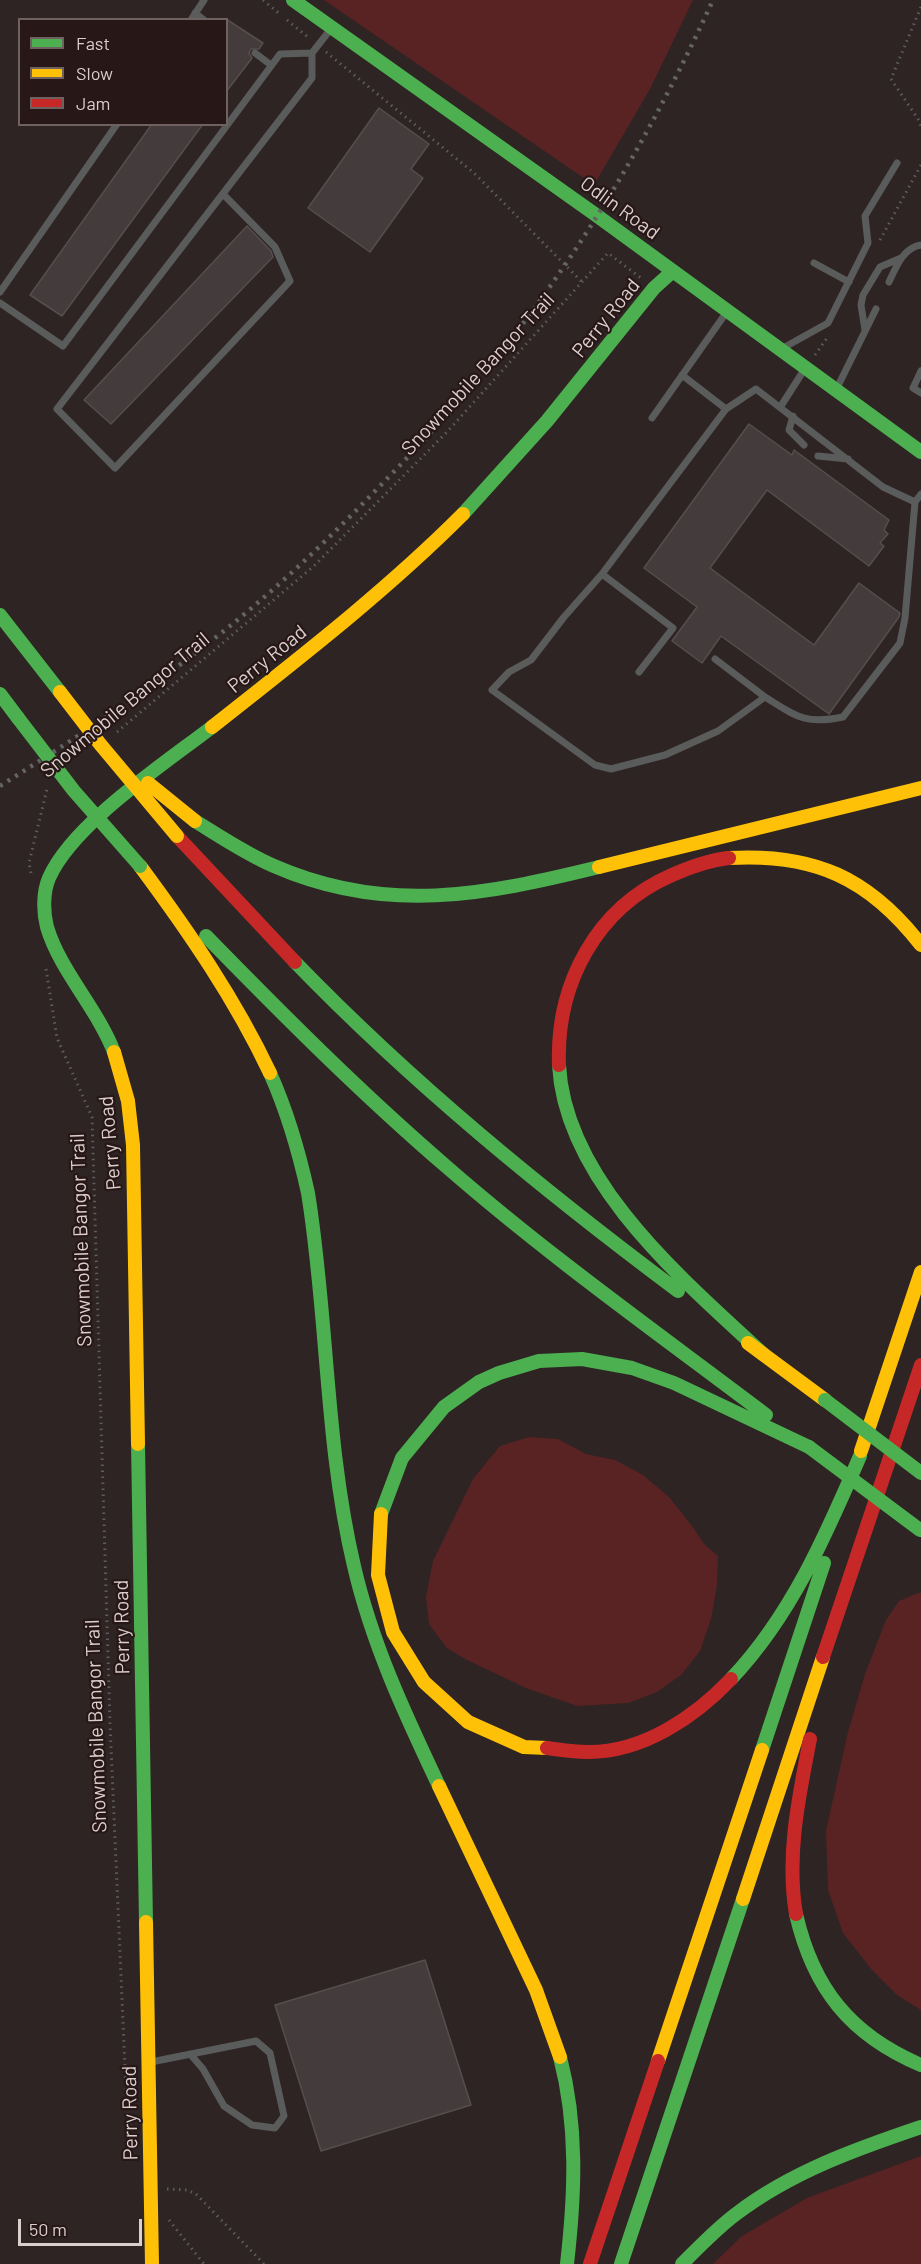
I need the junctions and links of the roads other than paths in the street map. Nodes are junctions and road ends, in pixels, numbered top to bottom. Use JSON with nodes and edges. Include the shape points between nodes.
{"nodes":[{"id":1,"x":204,"y":0,"type":"edge"},
{"id":2,"x":293,"y":0,"type":"edge"},
{"id":3,"x":193,"y":16,"type":"edge"},
{"id":4,"x":332,"y":27,"type":"junction"},
{"id":5,"x":312,"y":52,"type":"junction"},
{"id":6,"x":255,"y":53,"type":"dead end"},
{"id":7,"x":272,"y":65,"type":"junction"},
{"id":8,"x":228,"y":124,"type":"edge"},
{"id":9,"x":116,"y":126,"type":"edge"},
{"id":10,"x":227,"y":126,"type":"edge"},
{"id":11,"x":897,"y":163,"type":"dead end"},
{"id":12,"x":224,"y":195,"type":"junction"},
{"id":13,"x":921,"y":245,"type":"edge"},
{"id":14,"x":901,"y":258,"type":"junction"},
{"id":15,"x":814,"y":263,"type":"dead end"},
{"id":16,"x":673,"y":271,"type":"junction"},
{"id":17,"x":849,"y":282,"type":"junction"},
{"id":18,"x":889,"y":282,"type":"dead end"},
{"id":19,"x":0,"y":292,"type":"edge"},
{"id":20,"x":0,"y":303,"type":"edge"},
{"id":21,"x":876,"y":309,"type":"dead end"},
{"id":22,"x":728,"y":311,"type":"junction"},
{"id":23,"x":866,"y":330,"type":"junction"},
{"id":24,"x":781,"y":349,"type":"junction"},
{"id":25,"x":805,"y":368,"type":"junction"},
{"id":26,"x":921,"y":371,"type":"edge"},
{"id":27,"x":682,"y":375,"type":"junction"},
{"id":28,"x":836,"y":390,"type":"junction"},
{"id":29,"x":921,"y":393,"type":"edge"},
{"id":30,"x":781,"y":406,"type":"junction"},
{"id":31,"x":726,"y":409,"type":"junction"},
{"id":32,"x":794,"y":416,"type":"junction"},
{"id":33,"x":652,"y":418,"type":"dead end"},
{"id":34,"x":804,"y":445,"type":"dead end"},
{"id":35,"x":917,"y":447,"type":"edge"},
{"id":36,"x":818,"y":456,"type":"dead end"},
{"id":37,"x":848,"y":459,"type":"junction"},
{"id":38,"x":921,"y":494,"type":"edge"},
{"id":39,"x":915,"y":502,"type":"junction"},
{"id":40,"x":602,"y":574,"type":"junction"},
{"id":41,"x":0,"y":615,"type":"edge"},
{"id":42,"x":714,"y":659,"type":"dead end"},
{"id":43,"x":639,"y":672,"type":"dead end"},
{"id":44,"x":0,"y":694,"type":"edge"},
{"id":45,"x":765,"y":697,"type":"junction"},
{"id":46,"x":80,"y":718,"type":"junction"},
{"id":47,"x":921,"y":788,"type":"edge"},
{"id":48,"x":140,"y":866,"type":"junction"},
{"id":49,"x":921,"y":945,"type":"edge"},
{"id":50,"x":920,"y":1267,"type":"edge"},
{"id":51,"x":762,"y":1354,"type":"junction"},
{"id":52,"x":921,"y":1365,"type":"edge"},
{"id":53,"x":921,"y":1397,"type":"edge"},
{"id":54,"x":809,"y":1447,"type":"junction"},
{"id":55,"x":860,"y":1456,"type":"junction"},
{"id":56,"x":921,"y":1473,"type":"edge"},
{"id":57,"x":884,"y":1475,"type":"junction"},
{"id":58,"x":920,"y":1531,"type":"edge"},
{"id":59,"x":842,"y":1602,"type":"junction"},
{"id":60,"x":191,"y":2055,"type":"junction"},
{"id":61,"x":148,"y":2062,"type":"junction"},
{"id":62,"x":921,"y":2065,"type":"edge"},
{"id":63,"x":921,"y":2127,"type":"edge"},
{"id":64,"x":152,"y":2264,"type":"edge"},
{"id":65,"x":567,"y":2264,"type":"edge"},
{"id":66,"x":590,"y":2264,"type":"edge"},
{"id":67,"x":621,"y":2264,"type":"edge"},
{"id":68,"x":682,"y":2264,"type":"edge"}],
"edges":[{"from":1,"to":3,"type":"lane"},
{"from":2,"to":4,"type":"main road","name":"Odlin Road"},
{"from":4,"to":5,"type":"lane"},
{"from":4,"to":16,"type":"main road","name":"Odlin Road"},
{"from":5,"to":7,"type":"lane","via":[[280,54]]},
{"from":5,"to":12,"type":"lane","via":[[312,78]]},
{"from":6,"to":7,"type":"lane"},
{"from":7,"to":8,"type":"lane"},
{"from":9,"to":19,"type":"lane"},
{"from":10,"to":20,"type":"lane","via":[[63,346]]},
{"from":11,"to":17,"type":"lane","via":[[865,216],[868,243]]},
{"from":12,"to":12,"type":"lane","via":[[57,409],[115,468],[290,281],[275,247]]},
{"from":13,"to":14,"type":"lane"},
{"from":14,"to":18,"type":"lane"},
{"from":14,"to":23,"type":"lane","via":[[880,267],[863,295]]},
{"from":15,"to":17,"type":"lane"},
{"from":16,"to":22,"type":"main road","name":"Odlin Road"},
{"from":16,"to":61,"type":"main road","name":"Perry Road","via":[[654,288],[533,438],[432,545],[338,627],[91,824],[65,849],[47,881],[47,928],[112,1045],[127,1093],[132,1127]]},
{"from":17,"to":24,"type":"lane","via":[[828,323]]},
{"from":21,"to":23,"type":"lane"},
{"from":22,"to":24,"type":"main road","name":"Odlin Road"},
{"from":22,"to":27,"type":"lane"},
{"from":23,"to":28,"type":"lane"},
{"from":24,"to":25,"type":"main road","name":"Odlin Road"},
{"from":25,"to":28,"type":"main road","name":"Odlin Road"},
{"from":25,"to":30,"type":"lane"},
{"from":26,"to":29,"type":"lane","via":[[913,388]]},
{"from":27,"to":31,"type":"lane"},
{"from":27,"to":33,"type":"lane"},
{"from":28,"to":35,"type":"main road","name":"Odlin Road"},
{"from":30,"to":31,"type":"lane","via":[[756,389]]},
{"from":30,"to":32,"type":"lane"},
{"from":31,"to":40,"type":"lane"},
{"from":32,"to":34,"type":"lane","via":[[789,430]]},
{"from":32,"to":37,"type":"lane"},
{"from":36,"to":37,"type":"lane"},
{"from":37,"to":39,"type":"lane","via":[[883,487]]},
{"from":38,"to":39,"type":"lane"},
{"from":39,"to":45,"type":"lane","via":[[905,618],[900,643],[885,663],[843,717],[800,719]]},
{"from":40,"to":43,"type":"lane","via":[[673,628]]},
{"from":40,"to":45,"type":"lane","via":[[531,660],[509,672],[492,690],[595,765],[610,769],[665,755],[718,731]]},
{"from":41,"to":46,"type":"main road","bridge":true},
{"from":42,"to":45,"type":"lane"},
{"from":44,"to":48,"type":"main road","bridge":true,"via":[[67,782]]},
{"from":46,"to":47,"type":"main road","bridge":true,"via":[[153,788],[195,821],[256,858],[317,883],[383,896],[441,898],[526,885]]},
{"from":46,"to":51,"type":"main road","bridge":true,"via":[[177,836],[300,968],[432,1092],[572,1209]]},
{"from":48,"to":54,"type":"main road","via":[[275,1007],[412,1136],[598,1288]]},
{"from":48,"to":65,"type":"main road","via":[[243,1015],[271,1072],[294,1136],[310,1209],[341,1496],[356,1575],[375,1642],[395,1692],[555,2038],[568,2088],[574,2139]]},
{"from":49,"to":51,"type":"main road","via":[[885,904],[827,870],[778,858],[723,858],[675,872],[636,895],[601,927],[571,980],[560,1026],[559,1070],[566,1108],[590,1162],[620,1209],[649,1243]]},
{"from":50,"to":55,"type":"main road"},
{"from":51,"to":56,"type":"main road","bridge":true},
{"from":52,"to":57,"type":"main road"},
{"from":53,"to":57,"type":"main road"},
{"from":54,"to":55,"type":"main road","via":[[669,1381],[620,1364],[560,1358],[525,1364],[492,1376],[462,1392],[423,1428],[402,1457],[387,1492],[378,1531],[377,1570],[383,1606],[398,1644],[417,1676],[442,1701],[468,1722],[498,1738],[546,1751],[578,1753],[645,1740],[700,1707],[734,1676],[766,1638],[804,1575]]},
{"from":54,"to":58,"type":"main road","bridge":true},
{"from":55,"to":66,"type":"main road"},
{"from":57,"to":59,"type":"main road"},
{"from":59,"to":62,"type":"main road","via":[[802,1782],[793,1862],[794,1913],[809,1961],[835,2003],[881,2046]]},
{"from":59,"to":67,"type":"main road"},
{"from":60,"to":60,"type":"lane","via":[[256,2041],[270,2053],[284,2116],[275,2128],[252,2125],[224,2106],[203,2068]]},
{"from":60,"to":61,"type":"lane"},
{"from":61,"to":64,"type":"main road","name":"Perry Road"},
{"from":63,"to":68,"type":"main road","via":[[854,2149],[787,2179],[723,2223]]}]}
